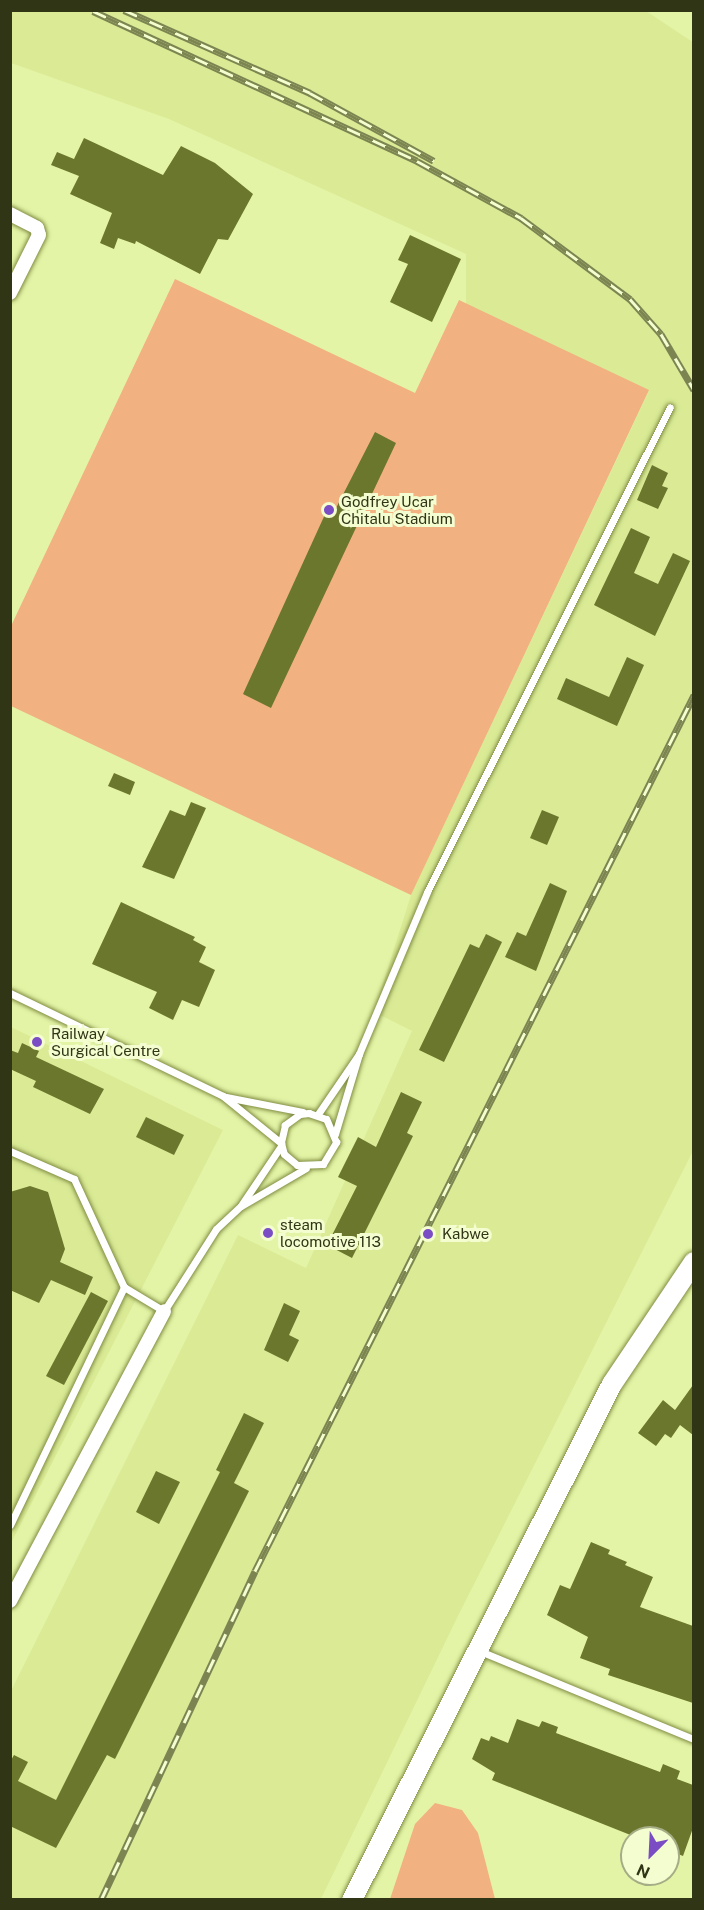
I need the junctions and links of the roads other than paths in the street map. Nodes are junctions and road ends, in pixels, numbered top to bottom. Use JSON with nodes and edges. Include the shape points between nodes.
{"nodes":[{"id":1,"x":10,"y":214,"type":"edge"},
{"id":2,"x":10,"y":293,"type":"edge"},
{"id":3,"x":670,"y":407,"type":"dead end"},
{"id":4,"x":10,"y":993,"type":"edge"},
{"id":5,"x":359,"y":1054,"type":"junction"},
{"id":6,"x":223,"y":1096,"type":"junction"},
{"id":7,"x":309,"y":1113,"type":"junction"},
{"id":8,"x":318,"y":1114,"type":"junction"},
{"id":9,"x":335,"y":1134,"type":"junction"},
{"id":10,"x":281,"y":1144,"type":"junction"},
{"id":11,"x":10,"y":1151,"type":"edge"},
{"id":12,"x":306,"y":1168,"type":"junction"},
{"id":13,"x":241,"y":1206,"type":"junction"},
{"id":14,"x":693,"y":1262,"type":"edge"},
{"id":15,"x":124,"y":1287,"type":"junction"},
{"id":16,"x":164,"y":1311,"type":"junction"},
{"id":17,"x":10,"y":1525,"type":"edge"},
{"id":18,"x":10,"y":1601,"type":"edge"},
{"id":19,"x":478,"y":1650,"type":"junction"},
{"id":20,"x":693,"y":1739,"type":"edge"},
{"id":21,"x":352,"y":1899,"type":"edge"}],
"edges":[{"from":1,"to":2,"type":"street","via":[[37,228],[39,235]]},
{"from":3,"to":5,"type":"lane","via":[[427,892]]},
{"from":4,"to":6,"type":"lane"},
{"from":5,"to":8,"type":"lane"},
{"from":5,"to":9,"type":"lane"},
{"from":6,"to":7,"type":"lane"},
{"from":6,"to":10,"type":"lane"},
{"from":7,"to":8,"type":"lane"},
{"from":7,"to":10,"type":"lane","via":[[300,1114],[285,1125]]},
{"from":8,"to":9,"type":"lane"},
{"from":9,"to":12,"type":"lane","via":[[329,1158]]},
{"from":10,"to":12,"type":"lane","via":[[290,1161]]},
{"from":10,"to":13,"type":"lane"},
{"from":11,"to":15,"type":"lane","via":[[74,1179]]},
{"from":12,"to":13,"type":"lane"},
{"from":13,"to":16,"type":"lane","via":[[216,1229]]},
{"from":14,"to":19,"type":"street","via":[[612,1384]]},
{"from":15,"to":16,"type":"lane"},
{"from":15,"to":17,"type":"lane"},
{"from":16,"to":18,"type":"street"},
{"from":19,"to":20,"type":"lane"},
{"from":19,"to":21,"type":"street"}]}
